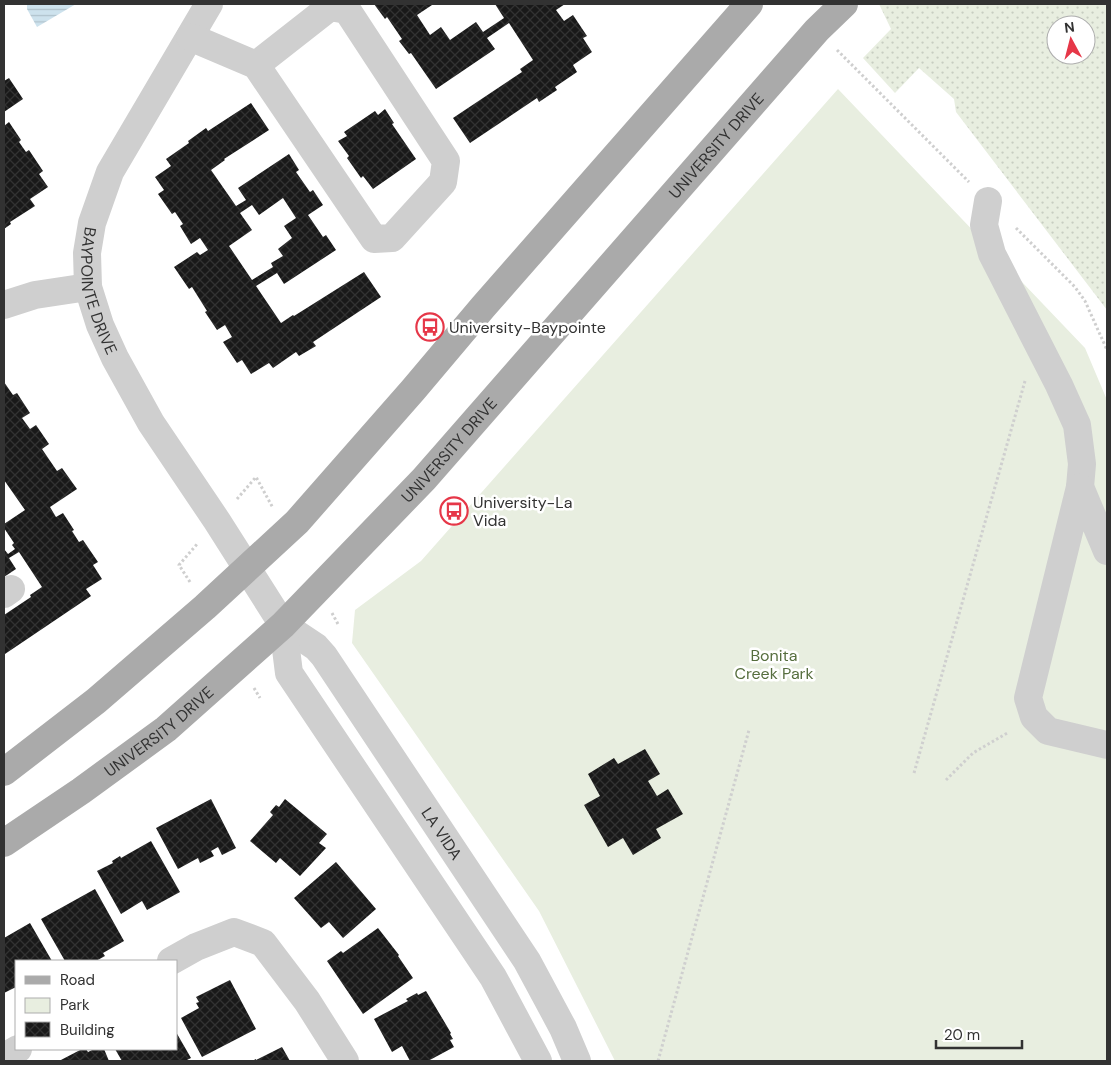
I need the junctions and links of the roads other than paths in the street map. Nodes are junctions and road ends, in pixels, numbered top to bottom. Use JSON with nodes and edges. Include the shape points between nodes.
{"nodes":[{"id":1,"x":209,"y":4,"type":"edge"},
{"id":2,"x":749,"y":4,"type":"edge"},
{"id":3,"x":844,"y":4,"type":"edge"},
{"id":4,"x":190,"y":37,"type":"junction"},
{"id":5,"x":256,"y":65,"type":"junction"},
{"id":6,"x":988,"y":201,"type":"dead end"},
{"id":7,"x":88,"y":287,"type":"junction"},
{"id":8,"x":4,"y":304,"type":"edge"},
{"id":9,"x":1080,"y":487,"type":"junction"},
{"id":10,"x":1107,"y":551,"type":"edge"},
{"id":11,"x":248,"y":568,"type":"junction"},
{"id":12,"x":283,"y":625,"type":"junction"},
{"id":13,"x":68,"y":723,"type":"junction"},
{"id":14,"x":1107,"y":745,"type":"edge"},
{"id":15,"x":4,"y":754,"type":"edge"},
{"id":16,"x":4,"y":772,"type":"edge"},
{"id":17,"x":4,"y":843,"type":"edge"},
{"id":18,"x":173,"y":960,"type":"edge"},
{"id":19,"x":16,"y":1050,"type":"edge"},
{"id":20,"x":4,"y":1057,"type":"edge"},
{"id":21,"x":345,"y":1061,"type":"edge"},
{"id":22,"x":538,"y":1061,"type":"edge"},
{"id":23,"x":577,"y":1061,"type":"edge"}],
"edges":[{"from":1,"to":4,"type":"street","name":"BAYPOINTE DRIVE"},
{"from":2,"to":11,"type":"main road","via":[[297,522]]},
{"from":3,"to":12,"type":"main road","name":"UNIVERSITY DRIVE","via":[[817,30],[424,479]]},
{"from":4,"to":5,"type":"street"},
{"from":4,"to":7,"type":"street","name":"BAYPOINTE DRIVE","via":[[110,172],[92,223],[87,252]]},
{"from":5,"to":5,"type":"street","via":[[374,239],[392,238],[443,182],[446,161],[347,10],[330,7]]},
{"from":6,"to":9,"type":"street","via":[[984,225],[992,254],[1077,425],[1082,464]]},
{"from":7,"to":8,"type":"street","via":[[35,295]]},
{"from":7,"to":11,"type":"street","name":"BAYPOINTE DRIVE","via":[[100,325],[151,423]]},
{"from":9,"to":10,"type":"street"},
{"from":9,"to":14,"type":"street","via":[[1028,698],[1034,717],[1048,731]]},
{"from":11,"to":12,"type":"street","name":"LA VIDA"},
{"from":11,"to":13,"type":"main road"},
{"from":12,"to":17,"type":"main road","name":"UNIVERSITY DRIVE","via":[[166,729]]},
{"from":12,"to":22,"type":"street","name":"LA VIDA","via":[[289,673],[493,977]]},
{"from":12,"to":23,"type":"street","name":"LA VIDA","via":[[324,656],[526,961],[563,1028]]},
{"from":13,"to":15,"type":"main road"},
{"from":13,"to":16,"type":"main road"},
{"from":18,"to":21,"type":"street","via":[[234,932],[263,943],[307,1001]]},
{"from":19,"to":20,"type":"street"}]}
